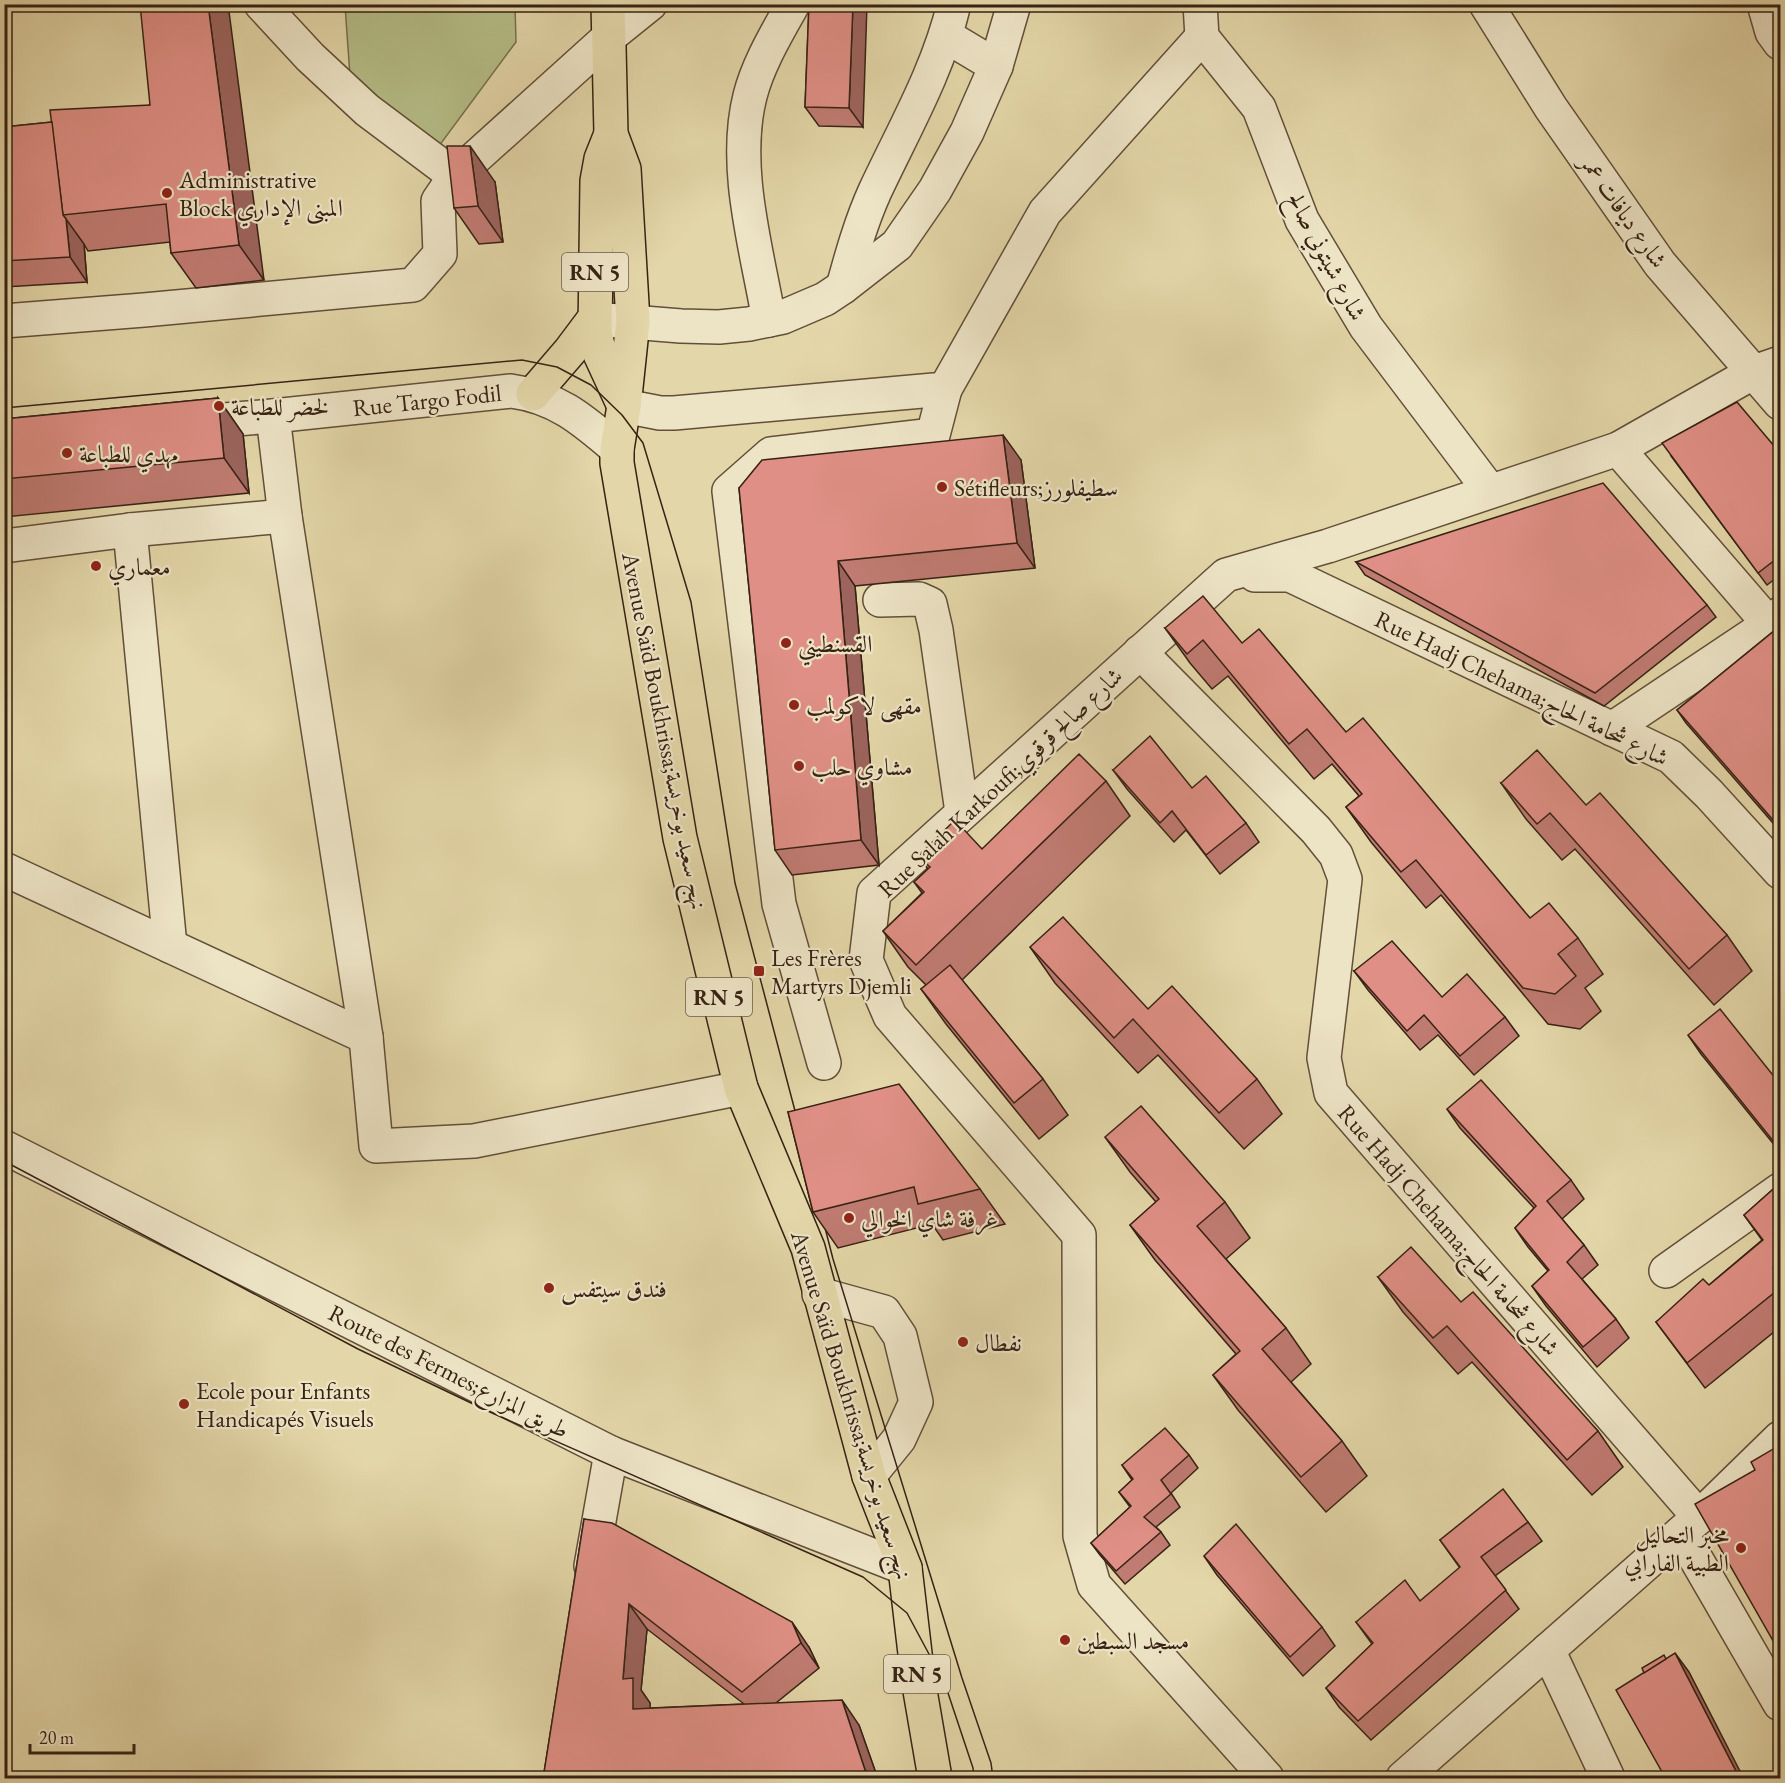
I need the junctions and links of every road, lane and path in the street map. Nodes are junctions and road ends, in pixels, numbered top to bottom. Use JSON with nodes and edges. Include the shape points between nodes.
{"nodes":[{"id":1,"x":261,"y":4,"type":"edge"},
{"id":2,"x":608,"y":4,"type":"edge"},
{"id":3,"x":650,"y":4,"type":"edge"},
{"id":4,"x":793,"y":4,"type":"edge"},
{"id":5,"x":954,"y":4,"type":"edge"},
{"id":6,"x":1014,"y":4,"type":"edge"},
{"id":7,"x":1200,"y":4,"type":"edge"},
{"id":8,"x":1486,"y":4,"type":"edge"},
{"id":9,"x":946,"y":36,"type":"junction"},
{"id":10,"x":609,"y":37,"type":"junction"},
{"id":11,"x":1202,"y":38,"type":"junction"},
{"id":12,"x":996,"y":66,"type":"junction"},
{"id":13,"x":611,"y":134,"type":"junction"},
{"id":14,"x":455,"y":176,"type":"junction"},
{"id":15,"x":843,"y":287,"type":"junction"},
{"id":16,"x":594,"y":319,"type":"junction"},
{"id":17,"x":769,"y":320,"type":"junction"},
{"id":18,"x":4,"y":321,"type":"edge"},
{"id":19,"x":633,"y":321,"type":"junction"},
{"id":20,"x":1767,"y":367,"type":"edge"},
{"id":21,"x":945,"y":389,"type":"junction"},
{"id":22,"x":533,"y":394,"type":"junction"},
{"id":23,"x":1780,"y":403,"type":"edge"},
{"id":24,"x":624,"y":406,"type":"junction"},
{"id":25,"x":273,"y":416,"type":"junction"},
{"id":26,"x":156,"y":425,"type":"edge"},
{"id":27,"x":617,"y":449,"type":"junction"},
{"id":28,"x":1618,"y":449,"type":"junction"},
{"id":29,"x":1490,"y":491,"type":"junction"},
{"id":30,"x":285,"y":516,"type":"junction"},
{"id":31,"x":130,"y":530,"type":"junction"},
{"id":32,"x":4,"y":546,"type":"edge"},
{"id":33,"x":1226,"y":575,"type":"junction"},
{"id":34,"x":880,"y":600,"type":"dead end"},
{"id":35,"x":1775,"y":619,"type":"edge"},
{"id":36,"x":1140,"y":652,"type":"junction"},
{"id":37,"x":1612,"y":729,"type":"junction"},
{"id":38,"x":962,"y":812,"type":"junction"},
{"id":39,"x":4,"y":869,"type":"edge"},
{"id":40,"x":1780,"y":872,"type":"edge"},
{"id":41,"x":170,"y":946,"type":"junction"},
{"id":42,"x":366,"y":1037,"type":"junction"},
{"id":43,"x":824,"y":1063,"type":"dead end"},
{"id":44,"x":741,"y":1088,"type":"junction"},
{"id":45,"x":7,"y":1154,"type":"edge"},
{"id":46,"x":1780,"y":1190,"type":"edge"},
{"id":47,"x":1666,"y":1271,"type":"dead end"},
{"id":48,"x":819,"y":1294,"type":"junction"},
{"id":49,"x":1780,"y":1438,"type":"edge"},
{"id":50,"x":611,"y":1453,"type":"junction"},
{"id":51,"x":869,"y":1476,"type":"junction"},
{"id":52,"x":1690,"y":1525,"type":"junction"},
{"id":53,"x":905,"y":1568,"type":"junction"},
{"id":54,"x":587,"y":1592,"type":"edge"},
{"id":55,"x":1548,"y":1650,"type":"junction"},
{"id":56,"x":1780,"y":1704,"type":"edge"},
{"id":57,"x":935,"y":1779,"type":"edge"},
{"id":58,"x":1267,"y":1779,"type":"edge"},
{"id":59,"x":1402,"y":1779,"type":"edge"},
{"id":60,"x":1608,"y":1779,"type":"edge"}],
"edges":[{"from":1,"to":14,"type":"street","via":[[367,110]]},
{"from":2,"to":10,"type":"main road","name":"Avenue Saïd Boukhrissa;نهج سعيد بوخريسة","number":"RN 5"},
{"from":3,"to":10,"type":"street"},
{"from":4,"to":17,"type":"street","via":[[770,46],[750,96],[743,150]]},
{"from":5,"to":9,"type":"street"},
{"from":6,"to":12,"type":"street"},
{"from":7,"to":11,"type":"street"},
{"from":8,"to":20,"type":"street","name":"شارع ديافات عمر","via":[[1551,108],[1660,264]]},
{"from":9,"to":12,"type":"street"},
{"from":9,"to":15,"type":"street","via":[[866,212]]},
{"from":10,"to":13,"type":"main road","name":"Avenue Saïd Boukhrissa;نهج سعيد بوخريسة","number":"RN 5"},
{"from":10,"to":14,"type":"street"},
{"from":11,"to":21,"type":"street","via":[[1045,212]]},
{"from":11,"to":29,"type":"street","name":"شارع شيتوني صالح","via":[[1259,108],[1302,220],[1366,327]]},
{"from":12,"to":15,"type":"street","via":[[967,132],[935,190],[897,245]]},
{"from":13,"to":16,"type":"main road","name":"Avenue Saïd Boukhrissa;نهج سعيد بوخريسة","number":"RN 5","via":[[597,181]]},
{"from":13,"to":19,"type":"main road","name":"Avenue Saïd Boukhrissa;نهج سعيد بوخريسة","number":"RN 5","via":[[624,169]]},
{"from":14,"to":18,"type":"street","via":[[438,201],[441,254],[413,285]]},
{"from":15,"to":17,"type":"street","via":[[825,300]]},
{"from":16,"to":19,"type":"street"},
{"from":16,"to":22,"type":"main road"},
{"from":16,"to":24,"type":"main road","name":"Avenue Saïd Boukhrissa;نهج سعيد بوخريسة","number":"RN 5","via":[[597,345]]},
{"from":17,"to":19,"type":"street","via":[[719,327]]},
{"from":19,"to":24,"type":"main road","name":"Avenue Saïd Boukhrissa;نهج سعيد بوخريسة","number":"RN 5"},
{"from":20,"to":23,"type":"street","name":"شارع ديافات عمر"},
{"from":20,"to":28,"type":"street","name":"Rue Salah Karkoufi;شارع صالح قرقوي"},
{"from":21,"to":24,"type":"street","via":[[674,413]]},
{"from":21,"to":43,"type":"street","via":[[933,435],[771,454],[729,491],[779,904]]},
{"from":22,"to":25,"type":"street","name":"Rue Targo Fodil","via":[[482,393]]},
{"from":22,"to":27,"type":"street","name":"Rue Targo Fodil","via":[[581,418]]},
{"from":24,"to":27,"type":"main road","name":"Avenue Saïd Boukhrissa;نهج سعيد بوخريسة","number":"RN 5"},
{"from":25,"to":26,"type":"street","name":"Rue Targo Fodil"},
{"from":25,"to":30,"type":"street"},
{"from":27,"to":44,"type":"main road","name":"Avenue Saïd Boukhrissa;نهج سعيد بوخريسة","number":"RN 5","via":[[680,838]]},
{"from":28,"to":29,"type":"street","name":"Rue Salah Karkoufi;شارع صالح قرقوي"},
{"from":28,"to":35,"type":"street"},
{"from":29,"to":33,"type":"street","name":"Rue Salah Karkoufi;شارع صالح قرقوي","via":[[1328,546]]},
{"from":30,"to":31,"type":"street"},
{"from":30,"to":42,"type":"street"},
{"from":31,"to":32,"type":"street"},
{"from":31,"to":41,"type":"street"},
{"from":33,"to":36,"type":"street","name":"Rue Salah Karkoufi;شارع صالح قرقوي"},
{"from":33,"to":37,"type":"street","name":"Rue Hadj Chehama;شارع شحامة الحاج","via":[[1290,575]]},
{"from":34,"to":38,"type":"street","via":[[919,599],[930,604]]},
{"from":35,"to":37,"type":"street"},
{"from":36,"to":38,"type":"street","name":"Rue Salah Karkoufi;شارع صالح قرقوي"},
{"from":36,"to":52,"type":"street","name":"Rue Hadj Chehama;شارع شحامة الحاج","via":[[1336,855],[1345,879],[1324,1058],[1330,1094]]},
{"from":37,"to":40,"type":"street","name":"Rue Hadj Chehama;شارع شحامة الحاج","via":[[1671,757]]},
{"from":38,"to":58,"type":"street","name":"Rue Salah Karkoufi;شارع صالح قرقوي","via":[[873,893],[866,960],[890,1016],[1079,1235],[1080,1536],[1094,1585]]},
{"from":39,"to":41,"type":"street"},
{"from":41,"to":42,"type":"street"},
{"from":42,"to":44,"type":"street","via":[[375,1146],[474,1141]]},
{"from":44,"to":48,"type":"main road","name":"Avenue Saïd Boukhrissa;نهج سعيد بوخريسة","number":"RN 5","via":[[808,1248]]},
{"from":45,"to":50,"type":"street","name":"Route des Fermes;طريق المزارع"},
{"from":46,"to":47,"type":"street"},
{"from":48,"to":51,"type":"main road","name":"Avenue Saïd Boukhrissa;نهج سعيد بوخريسة","number":"RN 5"},
{"from":48,"to":51,"type":"street","via":[[884,1312],[900,1336],[916,1402],[899,1439]]},
{"from":49,"to":52,"type":"street"},
{"from":50,"to":53,"type":"street","name":"Route des Fermes;طريق المزارع"},
{"from":50,"to":54,"type":"street"},
{"from":51,"to":53,"type":"main road","name":"Avenue Saïd Boukhrissa;نهج سعيد بوخريسة","number":"RN 5"},
{"from":52,"to":55,"type":"street"},
{"from":52,"to":56,"type":"street","name":"Rue Hadj Chehama;شارع شحامة الحاج"},
{"from":53,"to":57,"type":"main road","name":"Avenue Saïd Boukhrissa;نهج سعيد بوخريسة","number":"RN 5"},
{"from":55,"to":59,"type":"street"},
{"from":55,"to":60,"type":"street"}]}
